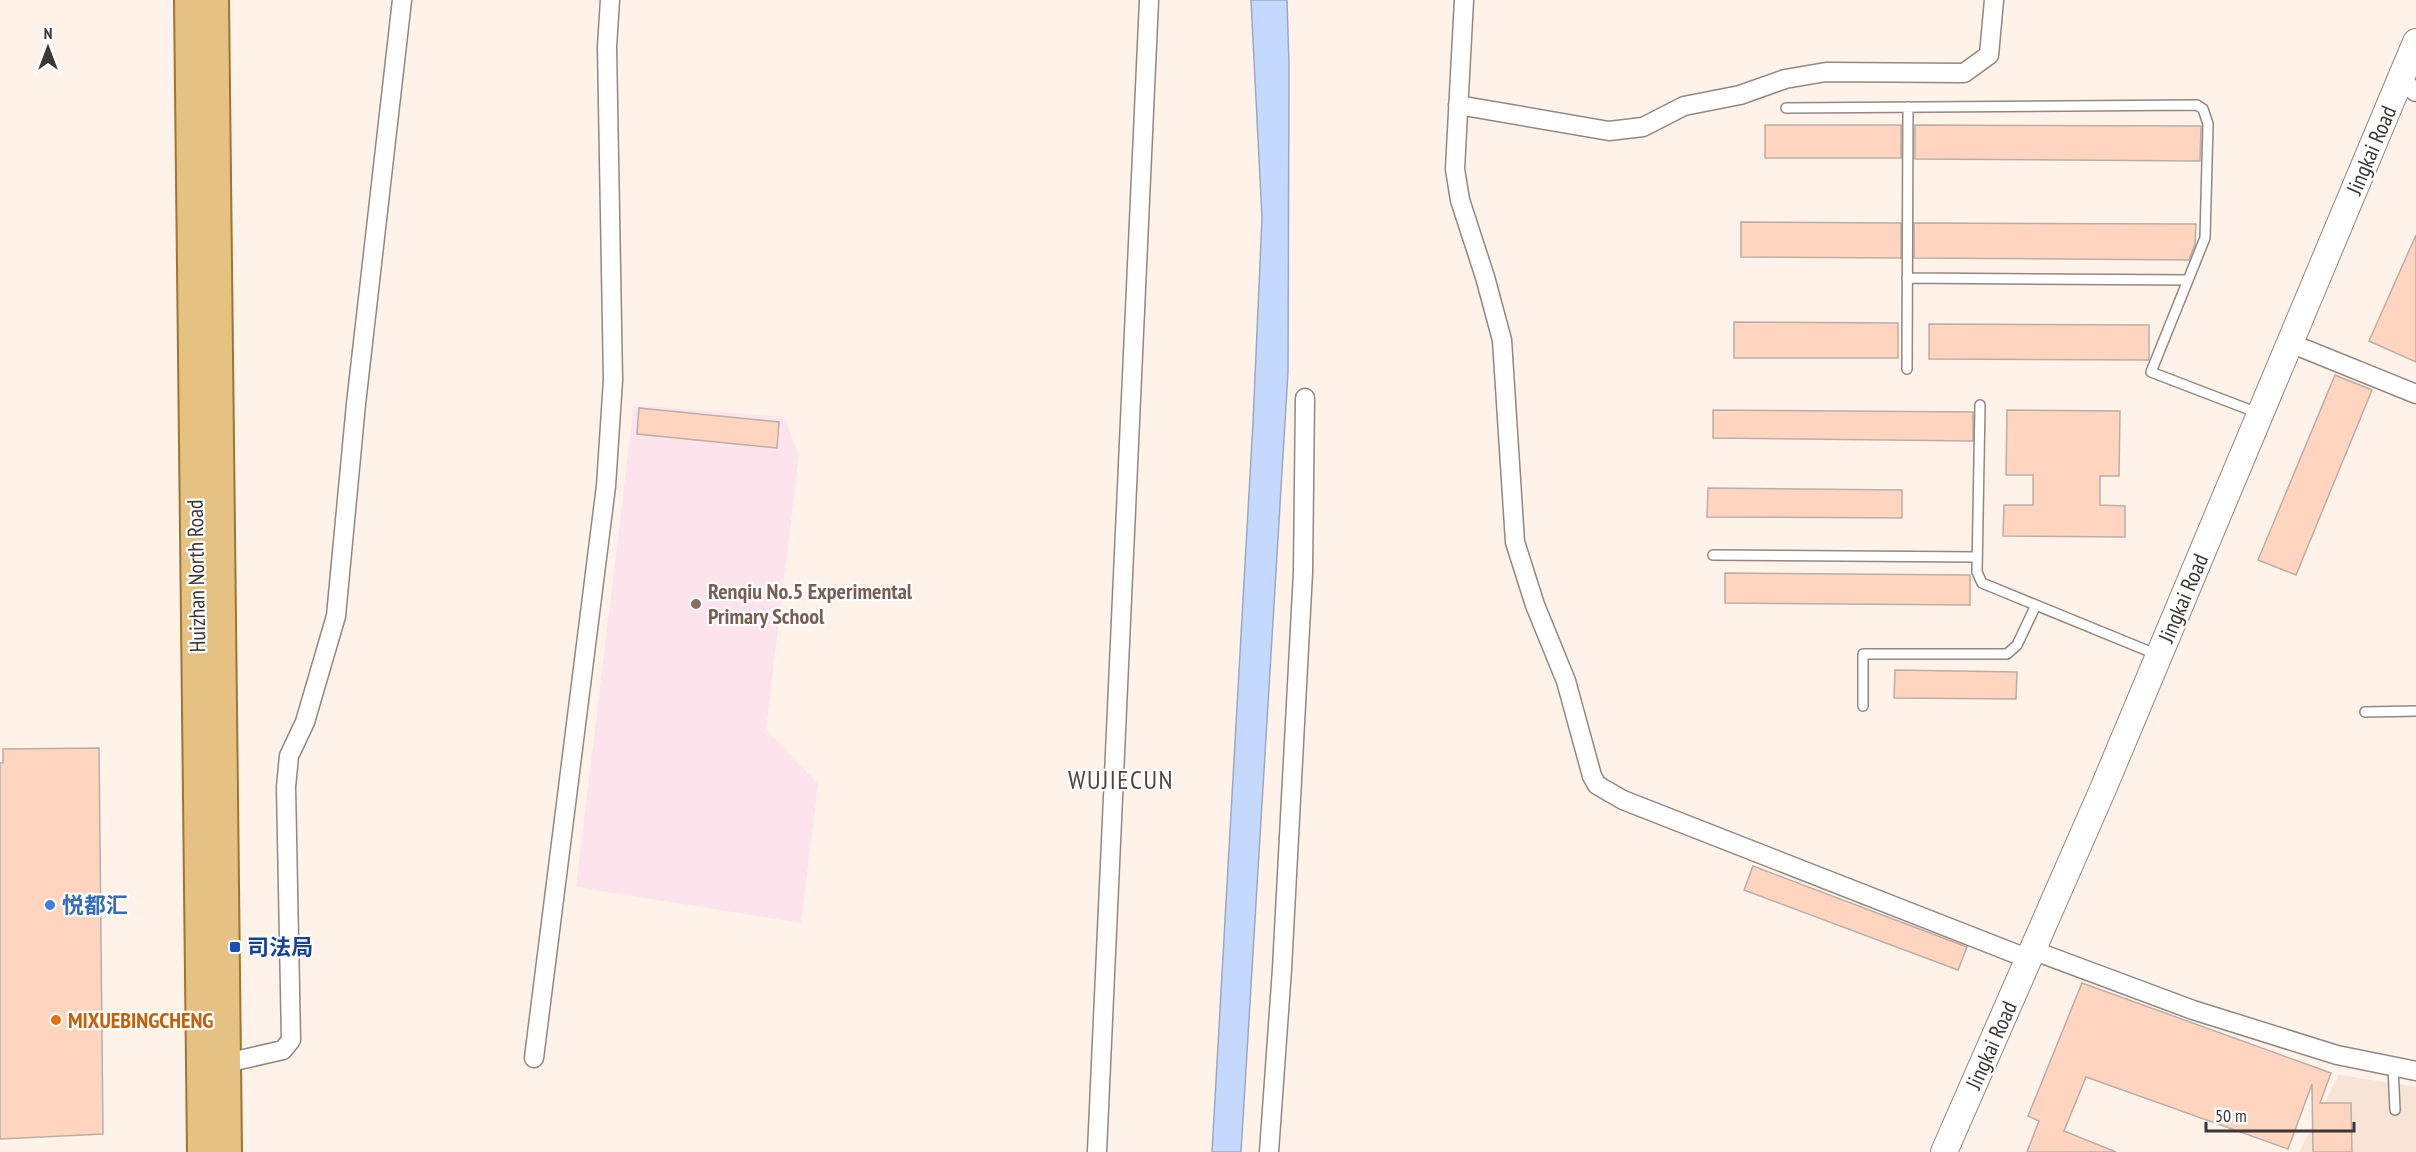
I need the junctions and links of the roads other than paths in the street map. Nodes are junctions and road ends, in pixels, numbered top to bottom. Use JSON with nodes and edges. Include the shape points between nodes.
{"nodes":[{"id":1,"x":189,"y":0,"type":"edge"},
{"id":2,"x":214,"y":0,"type":"edge"},
{"id":3,"x":402,"y":0,"type":"edge"},
{"id":4,"x":610,"y":0,"type":"edge"},
{"id":5,"x":1149,"y":0,"type":"edge"},
{"id":6,"x":1464,"y":0,"type":"edge"},
{"id":7,"x":1994,"y":0,"type":"edge"},
{"id":8,"x":2416,"y":42,"type":"edge"},
{"id":9,"x":2408,"y":86,"type":"edge"},
{"id":10,"x":1458,"y":105,"type":"junction"},
{"id":11,"x":1908,"y":107,"type":"junction"},
{"id":12,"x":1786,"y":108,"type":"dead end"},
{"id":13,"x":1907,"y":278,"type":"junction"},
{"id":14,"x":2188,"y":280,"type":"junction"},
{"id":15,"x":2290,"y":343,"type":"junction"},
{"id":16,"x":1907,"y":369,"type":"dead end"},
{"id":17,"x":2416,"y":394,"type":"edge"},
{"id":18,"x":1305,"y":398,"type":"dead end"},
{"id":19,"x":1980,"y":405,"type":"dead end"},
{"id":20,"x":2260,"y":414,"type":"junction"},
{"id":21,"x":1713,"y":555,"type":"dead end"},
{"id":22,"x":1977,"y":556,"type":"junction"},
{"id":23,"x":2036,"y":605,"type":"junction"},
{"id":24,"x":2159,"y":655,"type":"junction"},
{"id":25,"x":1863,"y":706,"type":"dead end"},
{"id":26,"x":2416,"y":711,"type":"edge"},
{"id":27,"x":2365,"y":712,"type":"dead end"},
{"id":28,"x":2031,"y":954,"type":"junction"},
{"id":29,"x":534,"y":1058,"type":"dead end"},
{"id":30,"x":226,"y":1063,"type":"junction"},
{"id":31,"x":2393,"y":1066,"type":"junction"},
{"id":32,"x":2416,"y":1071,"type":"edge"},
{"id":33,"x":2395,"y":1110,"type":"dead end"},
{"id":34,"x":202,"y":1152,"type":"edge"},
{"id":35,"x":227,"y":1152,"type":"edge"},
{"id":36,"x":1097,"y":1152,"type":"edge"},
{"id":37,"x":1269,"y":1152,"type":"edge"},
{"id":38,"x":1944,"y":1152,"type":"edge"}],
"edges":[{"from":1,"to":34,"type":"main road","name":"Huizhan North Road"},
{"from":2,"to":30,"type":"main road","name":"Huizhan North Road"},
{"from":3,"to":30,"type":"street","via":[[336,616],[305,722],[289,756],[286,787],[291,1040],[283,1050]]},
{"from":4,"to":29,"type":"street","via":[[607,47],[613,380],[606,486]]},
{"from":5,"to":36,"type":"street"},
{"from":6,"to":10,"type":"street"},
{"from":7,"to":10,"type":"street","via":[[1989,55],[1964,73],[1826,72],[1684,106],[1643,127],[1609,132]]},
{"from":8,"to":9,"type":"main road","name":"Jingkai Road"},
{"from":9,"to":15,"type":"main road","name":"Jingkai Road"},
{"from":10,"to":28,"type":"street","via":[[1455,169],[1460,200],[1502,340],[1515,542],[1566,681],[1597,785],[1623,800]]},
{"from":11,"to":12,"type":"lane"},
{"from":11,"to":13,"type":"lane"},
{"from":11,"to":14,"type":"lane","via":[[2197,105],[2208,124],[2207,218],[2205,238]]},
{"from":13,"to":14,"type":"lane"},
{"from":13,"to":16,"type":"lane"},
{"from":14,"to":20,"type":"lane","via":[[2151,372]]},
{"from":15,"to":17,"type":"street"},
{"from":15,"to":20,"type":"main road","name":"Jingkai Road"},
{"from":18,"to":37,"type":"street","via":[[1303,572]]},
{"from":19,"to":22,"type":"lane"},
{"from":20,"to":24,"type":"main road","name":"Jingkai Road"},
{"from":21,"to":22,"type":"lane"},
{"from":22,"to":23,"type":"lane","via":[[1982,583]]},
{"from":23,"to":24,"type":"lane"},
{"from":23,"to":25,"type":"lane","via":[[2017,645],[2007,654],[1863,654]]},
{"from":24,"to":28,"type":"main road","name":"Jingkai Road"},
{"from":26,"to":27,"type":"lane"},
{"from":28,"to":31,"type":"street","via":[[2337,1055]]},
{"from":28,"to":38,"type":"main road","name":"Jingkai Road"},
{"from":30,"to":35,"type":"main road","name":"Huizhan North Road"},
{"from":31,"to":32,"type":"street"},
{"from":31,"to":33,"type":"lane"}]}
